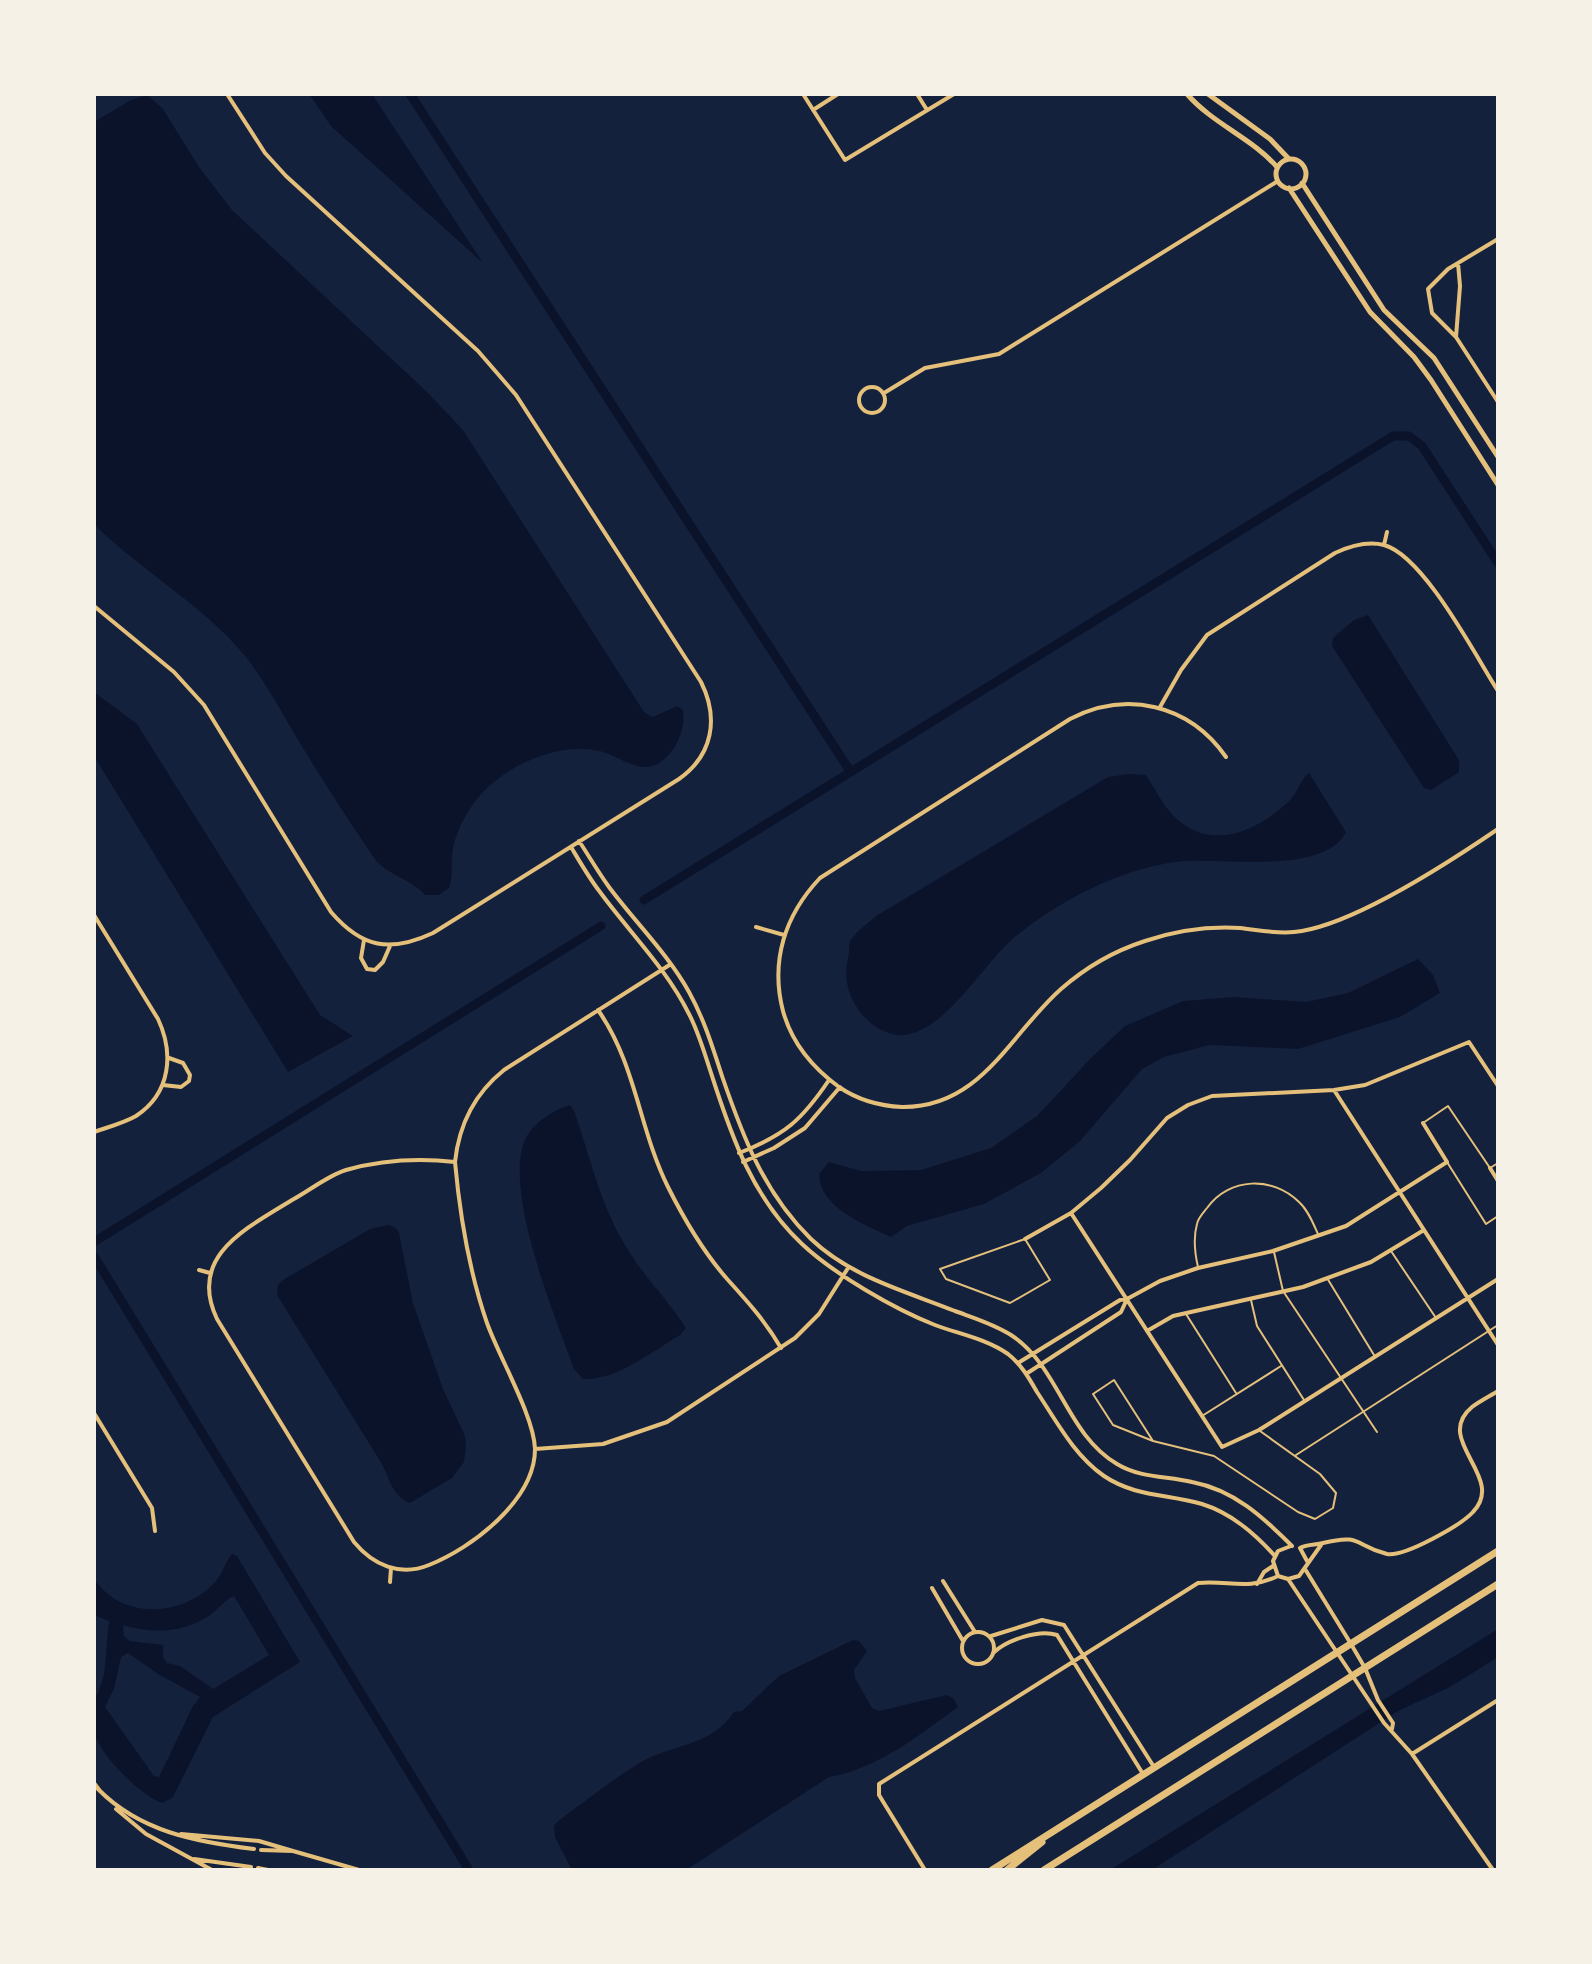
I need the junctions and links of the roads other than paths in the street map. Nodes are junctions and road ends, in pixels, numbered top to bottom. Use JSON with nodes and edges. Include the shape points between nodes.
{"nodes":[{"id":1,"x":227,"y":94,"type":"edge"},
{"id":2,"x":803,"y":94,"type":"edge"},
{"id":3,"x":838,"y":94,"type":"edge"},
{"id":4,"x":917,"y":94,"type":"edge"},
{"id":5,"x":954,"y":94,"type":"edge"},
{"id":6,"x":1187,"y":94,"type":"edge"},
{"id":7,"x":1208,"y":94,"type":"edge"},
{"id":8,"x":813,"y":110,"type":"junction"},
{"id":9,"x":927,"y":110,"type":"junction"},
{"id":10,"x":1289,"y":159,"type":"junction"},
{"id":11,"x":1277,"y":167,"type":"junction"},
{"id":12,"x":1278,"y":181,"type":"junction"},
{"id":13,"x":1302,"y":183,"type":"junction"},
{"id":14,"x":1289,"y":188,"type":"junction"},
{"id":15,"x":1498,"y":239,"type":"edge"},
{"id":16,"x":1458,"y":263,"type":"junction"},
{"id":17,"x":1456,"y":337,"type":"junction"},
{"id":18,"x":884,"y":393,"type":"junction"},
{"id":19,"x":1498,"y":402,"type":"edge"},
{"id":20,"x":1498,"y":457,"type":"edge"},
{"id":21,"x":1498,"y":485,"type":"edge"},
{"id":22,"x":1387,"y":532,"type":"dead end"},
{"id":23,"x":1384,"y":545,"type":"junction"},
{"id":24,"x":94,"y":606,"type":"edge"},
{"id":25,"x":1498,"y":691,"type":"edge"},
{"id":26,"x":1160,"y":707,"type":"junction"},
{"id":27,"x":1226,"y":757,"type":"dead end"},
{"id":28,"x":1498,"y":829,"type":"edge"},
{"id":29,"x":579,"y":841,"type":"junction"},
{"id":30,"x":571,"y":847,"type":"junction"},
{"id":31,"x":94,"y":915,"type":"edge"},
{"id":32,"x":756,"y":927,"type":"dead end"},
{"id":33,"x":784,"y":935,"type":"junction"},
{"id":34,"x":364,"y":940,"type":"junction"},
{"id":35,"x":390,"y":946,"type":"junction"},
{"id":36,"x":671,"y":964,"type":"junction"},
{"id":37,"x":663,"y":970,"type":"junction"},
{"id":38,"x":598,"y":1010,"type":"junction"},
{"id":39,"x":169,"y":1058,"type":"junction"},
{"id":40,"x":829,"y":1080,"type":"junction"},
{"id":41,"x":163,"y":1085,"type":"junction"},
{"id":42,"x":1498,"y":1086,"type":"edge"},
{"id":43,"x":840,"y":1087,"type":"junction"},
{"id":44,"x":1334,"y":1090,"type":"junction"},
{"id":45,"x":1423,"y":1123,"type":"joint"},
{"id":46,"x":94,"y":1132,"type":"edge"},
{"id":47,"x":749,"y":1149,"type":"junction"},
{"id":48,"x":739,"y":1153,"type":"junction"},
{"id":49,"x":752,"y":1157,"type":"junction"},
{"id":50,"x":455,"y":1162,"type":"junction"},
{"id":51,"x":743,"y":1162,"type":"junction"},
{"id":52,"x":1447,"y":1162,"type":"junction"},
{"id":53,"x":1498,"y":1163,"type":"edge"},
{"id":54,"x":1490,"y":1168,"type":"junction"},
{"id":55,"x":1498,"y":1181,"type":"edge"},
{"id":56,"x":1400,"y":1192,"type":"junction"},
{"id":57,"x":1071,"y":1213,"type":"junction"},
{"id":58,"x":1498,"y":1216,"type":"edge"},
{"id":59,"x":1424,"y":1230,"type":"junction"},
{"id":60,"x":1319,"y":1237,"type":"junction"},
{"id":61,"x":1025,"y":1239,"type":"junction"},
{"id":62,"x":1390,"y":1250,"type":"junction"},
{"id":63,"x":1273,"y":1251,"type":"junction"},
{"id":64,"x":848,"y":1268,"type":"junction"},
{"id":65,"x":1198,"y":1268,"type":"junction"},
{"id":66,"x":199,"y":1270,"type":"dead end"},
{"id":67,"x":210,"y":1273,"type":"junction"},
{"id":68,"x":844,"y":1275,"type":"junction"},
{"id":69,"x":1327,"y":1278,"type":"junction"},
{"id":70,"x":1498,"y":1279,"type":"edge"},
{"id":71,"x":1283,"y":1291,"type":"junction"},
{"id":72,"x":1468,"y":1298,"type":"junction"},
{"id":73,"x":1127,"y":1299,"type":"junction"},
{"id":74,"x":1251,"y":1299,"type":"junction"},
{"id":75,"x":1185,"y":1314,"type":"junction"},
{"id":76,"x":1436,"y":1318,"type":"junction"},
{"id":77,"x":1498,"y":1325,"type":"edge"},
{"id":78,"x":1147,"y":1331,"type":"junction"},
{"id":79,"x":1489,"y":1331,"type":"junction"},
{"id":80,"x":1498,"y":1345,"type":"edge"},
{"id":81,"x":781,"y":1348,"type":"junction"},
{"id":82,"x":1032,"y":1354,"type":"junction"},
{"id":83,"x":1374,"y":1356,"type":"junction"},
{"id":84,"x":1018,"y":1363,"type":"junction"},
{"id":85,"x":1040,"y":1365,"type":"junction"},
{"id":86,"x":1282,"y":1365,"type":"junction"},
{"id":87,"x":1026,"y":1374,"type":"junction"},
{"id":88,"x":1340,"y":1377,"type":"junction"},
{"id":89,"x":1498,"y":1391,"type":"edge"},
{"id":90,"x":1237,"y":1394,"type":"junction"},
{"id":91,"x":1304,"y":1400,"type":"junction"},
{"id":92,"x":1362,"y":1411,"type":"junction"},
{"id":93,"x":94,"y":1413,"type":"edge"},
{"id":94,"x":1201,"y":1417,"type":"junction"},
{"id":95,"x":1259,"y":1430,"type":"junction"},
{"id":96,"x":1377,"y":1432,"type":"dead end"},
{"id":97,"x":1153,"y":1441,"type":"junction"},
{"id":98,"x":535,"y":1449,"type":"junction"},
{"id":99,"x":1295,"y":1456,"type":"junction"},
{"id":100,"x":155,"y":1531,"type":"dead end"},
{"id":101,"x":1323,"y":1543,"type":"junction"},
{"id":102,"x":1292,"y":1546,"type":"junction"},
{"id":103,"x":1300,"y":1548,"type":"junction"},
{"id":104,"x":1498,"y":1551,"type":"edge"},
{"id":105,"x":1275,"y":1556,"type":"junction"},
{"id":106,"x":1307,"y":1561,"type":"junction"},
{"id":107,"x":1273,"y":1566,"type":"junction"},
{"id":108,"x":391,"y":1568,"type":"junction"},
{"id":109,"x":1305,"y":1569,"type":"junction"},
{"id":110,"x":1278,"y":1576,"type":"junction"},
{"id":111,"x":1288,"y":1579,"type":"junction"},
{"id":112,"x":943,"y":1581,"type":"dead end"},
{"id":113,"x":390,"y":1582,"type":"dead end"},
{"id":114,"x":1257,"y":1584,"type":"junction"},
{"id":115,"x":1498,"y":1584,"type":"edge"},
{"id":116,"x":932,"y":1588,"type":"dead end"},
{"id":117,"x":975,"y":1632,"type":"junction"},
{"id":118,"x":991,"y":1636,"type":"junction"},
{"id":119,"x":963,"y":1641,"type":"junction"},
{"id":120,"x":1351,"y":1644,"type":"junction"},
{"id":121,"x":993,"y":1653,"type":"junction"},
{"id":122,"x":1337,"y":1653,"type":"junction"},
{"id":123,"x":1084,"y":1656,"type":"junction"},
{"id":124,"x":1073,"y":1663,"type":"junction"},
{"id":125,"x":1365,"y":1668,"type":"junction"},
{"id":126,"x":1352,"y":1676,"type":"junction"},
{"id":127,"x":1498,"y":1700,"type":"edge"},
{"id":128,"x":1392,"y":1729,"type":"junction"},
{"id":129,"x":1412,"y":1754,"type":"junction"},
{"id":130,"x":1154,"y":1767,"type":"junction"},
{"id":131,"x":1143,"y":1774,"type":"junction"},
{"id":132,"x":94,"y":1783,"type":"edge"},
{"id":133,"x":98,"y":1789,"type":"junction"},
{"id":134,"x":1052,"y":1832,"type":"junction"},
{"id":135,"x":175,"y":1834,"type":"junction"},
{"id":136,"x":293,"y":1851,"type":"junction"},
{"id":137,"x":190,"y":1858,"type":"junction"},
{"id":138,"x":255,"y":1868,"type":"edge"},
{"id":139,"x":212,"y":1870,"type":"edge"},
{"id":140,"x":268,"y":1870,"type":"edge"},
{"id":141,"x":359,"y":1870,"type":"edge"},
{"id":142,"x":925,"y":1870,"type":"edge"},
{"id":143,"x":992,"y":1870,"type":"edge"},
{"id":144,"x":1007,"y":1870,"type":"edge"},
{"id":145,"x":1044,"y":1870,"type":"edge"},
{"id":146,"x":1493,"y":1870,"type":"edge"}],
"edges":[{"from":1,"to":29,"type":"street","via":[[286,176],[478,351],[516,395],[707,694],[713,721],[710,736],[690,771]]},
{"from":2,"to":8,"type":"street"},
{"from":3,"to":8,"type":"street"},
{"from":4,"to":9,"type":"street"},
{"from":5,"to":9,"type":"street"},
{"from":6,"to":11,"type":"street"},
{"from":7,"to":10,"type":"street"},
{"from":8,"to":9,"type":"street","via":[[845,160]]},
{"from":10,"to":11,"type":"street"},
{"from":10,"to":13,"type":"street","via":[[1305,169]]},
{"from":11,"to":12,"type":"street"},
{"from":12,"to":14,"type":"street"},
{"from":12,"to":18,"type":"street","via":[[999,354],[925,368]]},
{"from":13,"to":14,"type":"street"},
{"from":13,"to":20,"type":"street","via":[[1384,310],[1434,358]]},
{"from":14,"to":21,"type":"street","via":[[1370,312],[1431,380]]},
{"from":15,"to":16,"type":"street"},
{"from":16,"to":17,"type":"street"},
{"from":16,"to":17,"type":"street","via":[[1428,289],[1432,313]]},
{"from":17,"to":19,"type":"street"},
{"from":18,"to":18,"type":"street","via":[[874,386],[865,388],[861,407],[878,412]]},
{"from":22,"to":23,"type":"street"},
{"from":23,"to":25,"type":"street","via":[[1422,572]]},
{"from":23,"to":26,"type":"street","via":[[1345,548],[1207,635]]},
{"from":24,"to":34,"type":"street","via":[[174,672],[204,705],[331,912]]},
{"from":26,"to":27,"type":"street","via":[[1199,729]]},
{"from":26,"to":33,"type":"street","via":[[1114,704],[1070,719],[820,878],[798,904]]},
{"from":28,"to":43,"type":"street","via":[[1411,883],[1325,926],[1293,932],[1190,930],[1122,950],[1061,989],[981,1078],[940,1101],[893,1107],[862,1100]]},
{"from":29,"to":30,"type":"street"},
{"from":29,"to":36,"type":"street"},
{"from":30,"to":35,"type":"street","via":[[433,933]]},
{"from":30,"to":37,"type":"street","via":[[598,891]]},
{"from":31,"to":39,"type":"street","via":[[158,1019]]},
{"from":32,"to":33,"type":"street"},
{"from":33,"to":40,"type":"street","via":[[778,985],[785,1018],[800,1049]]},
{"from":34,"to":35,"type":"street"},
{"from":34,"to":35,"type":"street","via":[[361,958],[367,969],[381,966]]},
{"from":36,"to":37,"type":"street"},
{"from":36,"to":47,"type":"street","via":[[700,1014]]},
{"from":37,"to":38,"type":"street"},
{"from":37,"to":48,"type":"street","via":[[690,1017]]},
{"from":38,"to":50,"type":"street","via":[[492,1079],[466,1117]]},
{"from":38,"to":81,"type":"street","via":[[624,1055],[655,1159],[681,1212]]},
{"from":39,"to":41,"type":"street"},
{"from":39,"to":41,"type":"street","via":[[187,1066],[189,1081],[181,1087]]},
{"from":40,"to":43,"type":"street"},
{"from":40,"to":47,"type":"street","via":[[789,1129]]},
{"from":41,"to":46,"type":"street","via":[[135,1116]]},
{"from":42,"to":44,"type":"street","via":[[1469,1042],[1365,1085]]},
{"from":43,"to":49,"type":"street","via":[[805,1128]]},
{"from":44,"to":56,"type":"street"},
{"from":44,"to":57,"type":"street","via":[[1212,1096],[1188,1105],[1167,1118]]},
{"from":45,"to":52,"type":"street"},
{"from":45,"to":54,"type":"lane","via":[[1448,1106]]},
{"from":47,"to":48,"type":"street"},
{"from":47,"to":49,"type":"street"},
{"from":48,"to":51,"type":"street"},
{"from":49,"to":51,"type":"street"},
{"from":49,"to":64,"type":"street","via":[[795,1222]]},
{"from":50,"to":67,"type":"street","via":[[409,1160],[340,1172],[228,1243]]},
{"from":50,"to":98,"type":"street","via":[[477,1293]]},
{"from":51,"to":68,"type":"street","via":[[780,1220]]},
{"from":52,"to":56,"type":"street"},
{"from":52,"to":58,"type":"lane","via":[[1486,1224]]},
{"from":53,"to":54,"type":"lane"},
{"from":54,"to":55,"type":"street"},
{"from":56,"to":59,"type":"street"},
{"from":56,"to":60,"type":"street"},
{"from":57,"to":61,"type":"street"},
{"from":57,"to":73,"type":"street"},
{"from":59,"to":62,"type":"street"},
{"from":59,"to":72,"type":"street"},
{"from":60,"to":63,"type":"street"},
{"from":60,"to":65,"type":"lane","via":[[1300,1202],[1280,1188],[1239,1185],[1210,1203],[1197,1222]]},
{"from":61,"to":61,"type":"lane","via":[[975,1259],[940,1269],[946,1279],[1010,1303],[1050,1280]]},
{"from":62,"to":69,"type":"street"},
{"from":62,"to":76,"type":"lane"},
{"from":63,"to":65,"type":"street"},
{"from":63,"to":71,"type":"lane"},
{"from":64,"to":68,"type":"street"},
{"from":64,"to":82,"type":"street","via":[[998,1328]]},
{"from":65,"to":73,"type":"street"},
{"from":66,"to":67,"type":"street"},
{"from":67,"to":108,"type":"street","via":[[212,1308],[269,1406],[354,1542]]},
{"from":68,"to":81,"type":"street","via":[[819,1314]]},
{"from":68,"to":84,"type":"street","via":[[899,1309],[986,1342]]},
{"from":69,"to":71,"type":"street"},
{"from":69,"to":83,"type":"lane"},
{"from":70,"to":72,"type":"street"},
{"from":71,"to":74,"type":"street"},
{"from":71,"to":88,"type":"lane"},
{"from":72,"to":76,"type":"street"},
{"from":72,"to":79,"type":"street"},
{"from":73,"to":78,"type":"street"},
{"from":73,"to":82,"type":"street"},
{"from":73,"to":85,"type":"street","via":[[1121,1312]]},
{"from":74,"to":75,"type":"street"},
{"from":74,"to":86,"type":"lane","via":[[1257,1326]]},
{"from":75,"to":78,"type":"street"},
{"from":75,"to":90,"type":"lane"},
{"from":76,"to":83,"type":"street"},
{"from":77,"to":79,"type":"lane"},
{"from":78,"to":94,"type":"street"},
{"from":79,"to":80,"type":"street"},
{"from":79,"to":92,"type":"lane"},
{"from":81,"to":98,"type":"street","via":[[646,1431],[580,1447]]},
{"from":82,"to":84,"type":"street"},
{"from":82,"to":85,"type":"street"},
{"from":83,"to":88,"type":"street"},
{"from":84,"to":87,"type":"street"},
{"from":85,"to":87,"type":"street"},
{"from":85,"to":102,"type":"street","via":[[1084,1435],[1114,1462],[1134,1472],[1227,1494],[1250,1507]]},
{"from":86,"to":90,"type":"lane"},
{"from":86,"to":91,"type":"lane"},
{"from":87,"to":105,"type":"street","via":[[1070,1443],[1104,1476],[1132,1490],[1213,1508],[1247,1528]]},
{"from":88,"to":91,"type":"street"},
{"from":88,"to":92,"type":"lane"},
{"from":89,"to":101,"type":"street","via":[[1462,1419],[1463,1448],[1482,1478],[1484,1492],[1473,1512],[1412,1551],[1386,1554],[1350,1538]]},
{"from":90,"to":94,"type":"lane"},
{"from":91,"to":95,"type":"street"},
{"from":92,"to":96,"type":"lane"},
{"from":92,"to":99,"type":"lane"},
{"from":93,"to":100,"type":"street","via":[[152,1508]]},
{"from":94,"to":95,"type":"street","via":[[1222,1447]]},
{"from":95,"to":99,"type":"lane"},
{"from":97,"to":97,"type":"lane","via":[[1114,1380],[1093,1394],[1113,1425]]},
{"from":97,"to":99,"type":"lane","via":[[1214,1456],[1315,1519],[1333,1508],[1336,1493]]},
{"from":98,"to":108,"type":"street","via":[[522,1490],[496,1524],[426,1567]]},
{"from":101,"to":103,"type":"street"},
{"from":101,"to":106,"type":"street"},
{"from":102,"to":103,"type":"street"},
{"from":102,"to":105,"type":"street"},
{"from":103,"to":106,"type":"street"},
{"from":104,"to":120,"type":"main road"},
{"from":105,"to":107,"type":"street"},
{"from":106,"to":109,"type":"street"},
{"from":107,"to":110,"type":"street"},
{"from":107,"to":114,"type":"street"},
{"from":108,"to":113,"type":"street"},
{"from":109,"to":111,"type":"street"},
{"from":109,"to":120,"type":"street"},
{"from":110,"to":111,"type":"street"},
{"from":110,"to":114,"type":"street"},
{"from":111,"to":122,"type":"street"},
{"from":112,"to":117,"type":"street"},
{"from":114,"to":123,"type":"street","via":[[1198,1583]]},
{"from":115,"to":125,"type":"main road"},
{"from":116,"to":119,"type":"street"},
{"from":117,"to":118,"type":"street"},
{"from":117,"to":119,"type":"street"},
{"from":118,"to":121,"type":"street"},
{"from":118,"to":123,"type":"street","via":[[1054,1621],[1064,1625]]},
{"from":119,"to":121,"type":"street","via":[[967,1661],[981,1663]]},
{"from":120,"to":122,"type":"main road"},
{"from":120,"to":125,"type":"street"},
{"from":121,"to":124,"type":"street","via":[[1049,1632],[1057,1635]]},
{"from":122,"to":126,"type":"street"},
{"from":122,"to":130,"type":"main road"},
{"from":123,"to":124,"type":"street"},
{"from":123,"to":130,"type":"street"},
{"from":124,"to":131,"type":"street"},
{"from":124,"to":142,"type":"street","via":[[879,1784],[879,1795]]},
{"from":125,"to":126,"type":"main road"},
{"from":125,"to":128,"type":"street"},
{"from":126,"to":128,"type":"street"},
{"from":126,"to":145,"type":"main road"},
{"from":127,"to":129,"type":"street"},
{"from":128,"to":129,"type":"street"},
{"from":129,"to":146,"type":"street"},
{"from":130,"to":131,"type":"main road"},
{"from":131,"to":134,"type":"main road"},
{"from":132,"to":133,"type":"street"},
{"from":133,"to":135,"type":"street","via":[[123,1812]]},
{"from":133,"to":137,"type":"street","via":[[146,1834]]},
{"from":134,"to":143,"type":"main road"},
{"from":134,"to":144,"type":"main road"},
{"from":135,"to":136,"type":"street","via":[[259,1841]]},
{"from":135,"to":136,"type":"street","via":[[214,1845]]},
{"from":136,"to":141,"type":"street"},
{"from":137,"to":138,"type":"street"},
{"from":137,"to":139,"type":"street"},
{"from":138,"to":140,"type":"street"}]}
